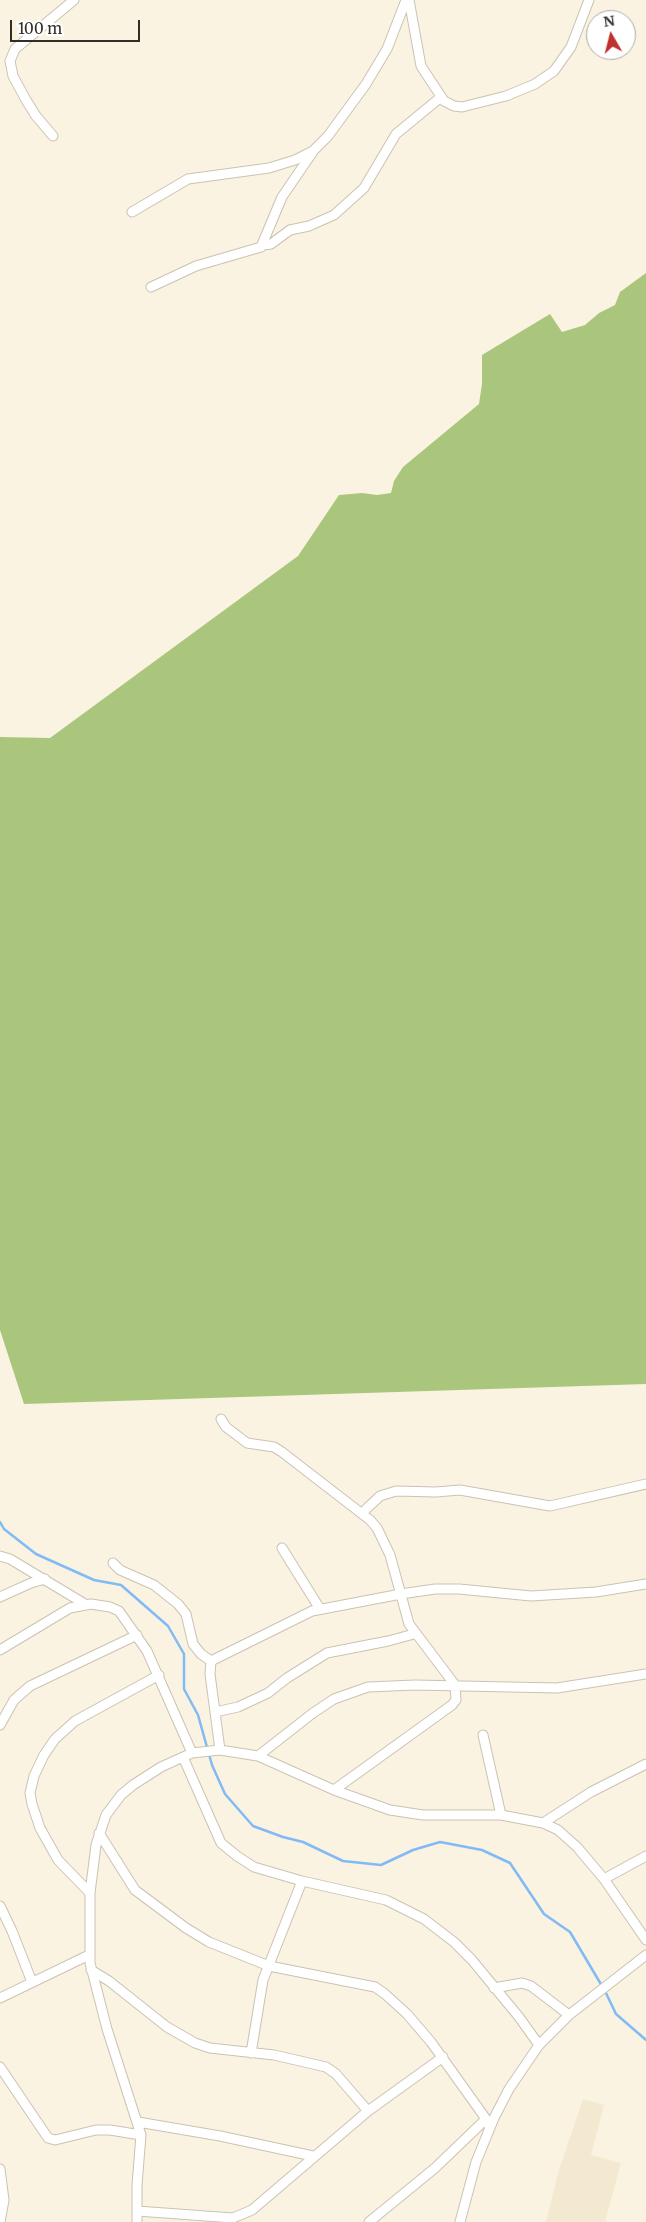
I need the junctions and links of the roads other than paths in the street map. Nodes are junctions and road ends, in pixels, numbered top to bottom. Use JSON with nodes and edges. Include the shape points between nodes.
{"nodes":[{"id":1,"x":74,"y":0,"type":"edge"},
{"id":2,"x":407,"y":0,"type":"edge"},
{"id":3,"x":589,"y":0,"type":"edge"},
{"id":4,"x":441,"y":98,"type":"junction"},
{"id":5,"x":53,"y":136,"type":"dead end"},
{"id":6,"x":313,"y":151,"type":"junction"},
{"id":7,"x":132,"y":212,"type":"dead end"},
{"id":8,"x":263,"y":245,"type":"junction"},
{"id":9,"x":151,"y":287,"type":"dead end"},
{"id":10,"x":221,"y":1419,"type":"dead end"},
{"id":11,"x":646,"y":1484,"type":"edge"},
{"id":12,"x":362,"y":1512,"type":"junction"},
{"id":13,"x":282,"y":1548,"type":"dead end"},
{"id":14,"x":0,"y":1556,"type":"edge"},
{"id":15,"x":113,"y":1563,"type":"dead end"},
{"id":16,"x":45,"y":1579,"type":"junction"},
{"id":17,"x":646,"y":1584,"type":"edge"},
{"id":18,"x":401,"y":1594,"type":"junction"},
{"id":19,"x":0,"y":1597,"type":"edge"},
{"id":20,"x":85,"y":1604,"type":"junction"},
{"id":21,"x":320,"y":1609,"type":"junction"},
{"id":22,"x":414,"y":1634,"type":"junction"},
{"id":23,"x":137,"y":1635,"type":"junction"},
{"id":24,"x":0,"y":1650,"type":"edge"},
{"id":25,"x":211,"y":1661,"type":"junction"},
{"id":26,"x":646,"y":1674,"type":"edge"},
{"id":27,"x":159,"y":1675,"type":"junction"},
{"id":28,"x":455,"y":1685,"type":"junction"},
{"id":29,"x":215,"y":1712,"type":"junction"},
{"id":30,"x":0,"y":1725,"type":"edge"},
{"id":31,"x":483,"y":1735,"type":"dead end"},
{"id":32,"x":220,"y":1750,"type":"junction"},
{"id":33,"x":196,"y":1752,"type":"junction"},
{"id":34,"x":258,"y":1756,"type":"junction"},
{"id":35,"x":183,"y":1757,"type":"junction"},
{"id":36,"x":646,"y":1764,"type":"edge"},
{"id":37,"x":334,"y":1790,"type":"junction"},
{"id":38,"x":501,"y":1815,"type":"junction"},
{"id":39,"x":543,"y":1822,"type":"junction"},
{"id":40,"x":99,"y":1833,"type":"junction"},
{"id":41,"x":646,"y":1856,"type":"edge"},
{"id":42,"x":604,"y":1879,"type":"junction"},
{"id":43,"x":302,"y":1881,"type":"junction"},
{"id":44,"x":90,"y":1893,"type":"junction"},
{"id":45,"x":0,"y":1906,"type":"edge"},
{"id":46,"x":646,"y":1940,"type":"edge"},
{"id":47,"x":89,"y":1955,"type":"junction"},
{"id":48,"x":646,"y":1955,"type":"edge"},
{"id":49,"x":268,"y":1966,"type":"junction"},
{"id":50,"x":91,"y":1970,"type":"junction"},
{"id":51,"x":32,"y":1982,"type":"junction"},
{"id":52,"x":494,"y":1988,"type":"junction"},
{"id":53,"x":0,"y":1998,"type":"edge"},
{"id":54,"x":569,"y":2015,"type":"junction"},
{"id":55,"x":539,"y":2045,"type":"junction"},
{"id":56,"x":251,"y":2053,"type":"junction"},
{"id":57,"x":443,"y":2057,"type":"junction"},
{"id":58,"x":0,"y":2067,"type":"edge"},
{"id":59,"x":368,"y":2111,"type":"junction"},
{"id":60,"x":138,"y":2122,"type":"junction"},
{"id":61,"x":488,"y":2124,"type":"junction"},
{"id":62,"x":141,"y":2135,"type":"junction"},
{"id":63,"x":313,"y":2156,"type":"junction"},
{"id":64,"x":0,"y":2169,"type":"edge"},
{"id":65,"x":137,"y":2211,"type":"junction"},
{"id":66,"x":0,"y":2222,"type":"edge"},
{"id":67,"x":137,"y":2222,"type":"edge"},
{"id":68,"x":369,"y":2222,"type":"edge"},
{"id":69,"x":460,"y":2222,"type":"edge"}],
"edges":[{"from":1,"to":5,"type":"street","via":[[15,50],[10,61],[13,76],[26,100]]},
{"from":2,"to":4,"type":"street","via":[[420,62]]},
{"from":2,"to":6,"type":"street","via":[[387,49],[366,84]]},
{"from":3,"to":4,"type":"street","via":[[571,47],[545,78],[482,103],[454,106]]},
{"from":4,"to":8,"type":"street","via":[[396,134],[364,188],[334,214],[309,226],[290,230],[271,244]]},
{"from":6,"to":7,"type":"street","via":[[269,168],[188,179]]},
{"from":6,"to":8,"type":"street","via":[[277,206]]},
{"from":8,"to":9,"type":"street","via":[[196,266]]},
{"from":10,"to":12,"type":"street","via":[[226,1427],[247,1442],[282,1452]]},
{"from":11,"to":12,"type":"street","via":[[550,1506],[460,1490],[396,1491],[380,1496]]},
{"from":12,"to":18,"type":"street","via":[[377,1528],[390,1555]]},
{"from":13,"to":21,"type":"street"},
{"from":14,"to":16,"type":"street"},
{"from":15,"to":25,"type":"street","via":[[120,1570],[142,1578],[178,1604],[186,1614],[193,1644]]},
{"from":16,"to":19,"type":"street"},
{"from":16,"to":20,"type":"street"},
{"from":17,"to":18,"type":"street","via":[[596,1592],[531,1596],[446,1588]]},
{"from":18,"to":21,"type":"street"},
{"from":18,"to":22,"type":"street","via":[[405,1617]]},
{"from":20,"to":23,"type":"street","via":[[106,1605],[119,1611]]},
{"from":20,"to":24,"type":"street","via":[[70,1608]]},
{"from":21,"to":25,"type":"street"},
{"from":22,"to":28,"type":"street"},
{"from":22,"to":29,"type":"street","via":[[327,1653],[268,1693],[243,1705]]},
{"from":23,"to":27,"type":"street"},
{"from":23,"to":30,"type":"street","via":[[30,1686],[14,1700]]},
{"from":25,"to":29,"type":"street"},
{"from":26,"to":28,"type":"street","via":[[557,1688]]},
{"from":27,"to":33,"type":"street"},
{"from":27,"to":44,"type":"street","via":[[75,1721],[50,1747],[34,1776],[30,1793],[40,1828],[58,1860]]},
{"from":28,"to":34,"type":"street","via":[[385,1685],[354,1691],[312,1713]]},
{"from":28,"to":37,"type":"street","via":[[456,1700],[452,1705]]},
{"from":29,"to":32,"type":"street"},
{"from":31,"to":38,"type":"street"},
{"from":32,"to":33,"type":"street"},
{"from":32,"to":34,"type":"street"},
{"from":33,"to":35,"type":"street"},
{"from":34,"to":37,"type":"street"},
{"from":35,"to":40,"type":"street","via":[[133,1785],[112,1806]]},
{"from":35,"to":43,"type":"street","via":[[221,1843],[254,1867]]},
{"from":36,"to":39,"type":"street","via":[[591,1792]]},
{"from":37,"to":38,"type":"street","via":[[404,1813]]},
{"from":38,"to":39,"type":"street"},
{"from":39,"to":42,"type":"street","via":[[577,1847]]},
{"from":40,"to":44,"type":"street"},
{"from":40,"to":49,"type":"street","via":[[135,1890],[159,1910],[209,1942]]},
{"from":41,"to":42,"type":"street"},
{"from":42,"to":46,"type":"street"},
{"from":43,"to":49,"type":"street"},
{"from":43,"to":52,"type":"street","via":[[386,1900],[411,1912],[454,1942]]},
{"from":44,"to":47,"type":"street"},
{"from":45,"to":51,"type":"street"},
{"from":47,"to":50,"type":"street"},
{"from":47,"to":51,"type":"street"},
{"from":48,"to":54,"type":"street"},
{"from":49,"to":56,"type":"street"},
{"from":49,"to":57,"type":"street","via":[[375,1987],[407,2014]]},
{"from":50,"to":56,"type":"street","via":[[183,2038],[210,2048]]},
{"from":50,"to":60,"type":"street","via":[[122,2080]]},
{"from":51,"to":53,"type":"street"},
{"from":52,"to":54,"type":"street","via":[[522,1983],[531,1986]]},
{"from":52,"to":55,"type":"street"},
{"from":54,"to":55,"type":"street"},
{"from":55,"to":61,"type":"street"},
{"from":56,"to":59,"type":"street","via":[[326,2067]]},
{"from":57,"to":59,"type":"street"},
{"from":57,"to":61,"type":"street"},
{"from":58,"to":62,"type":"street","via":[[48,2138],[55,2140],[96,2130]]},
{"from":59,"to":63,"type":"street"},
{"from":60,"to":62,"type":"street"},
{"from":60,"to":63,"type":"street"},
{"from":61,"to":68,"type":"street"},
{"from":61,"to":69,"type":"street"},
{"from":62,"to":65,"type":"street"},
{"from":63,"to":65,"type":"street","via":[[252,2210],[233,2218]]},
{"from":64,"to":66,"type":"street","via":[[4,2200]]},
{"from":65,"to":67,"type":"street"}]}
